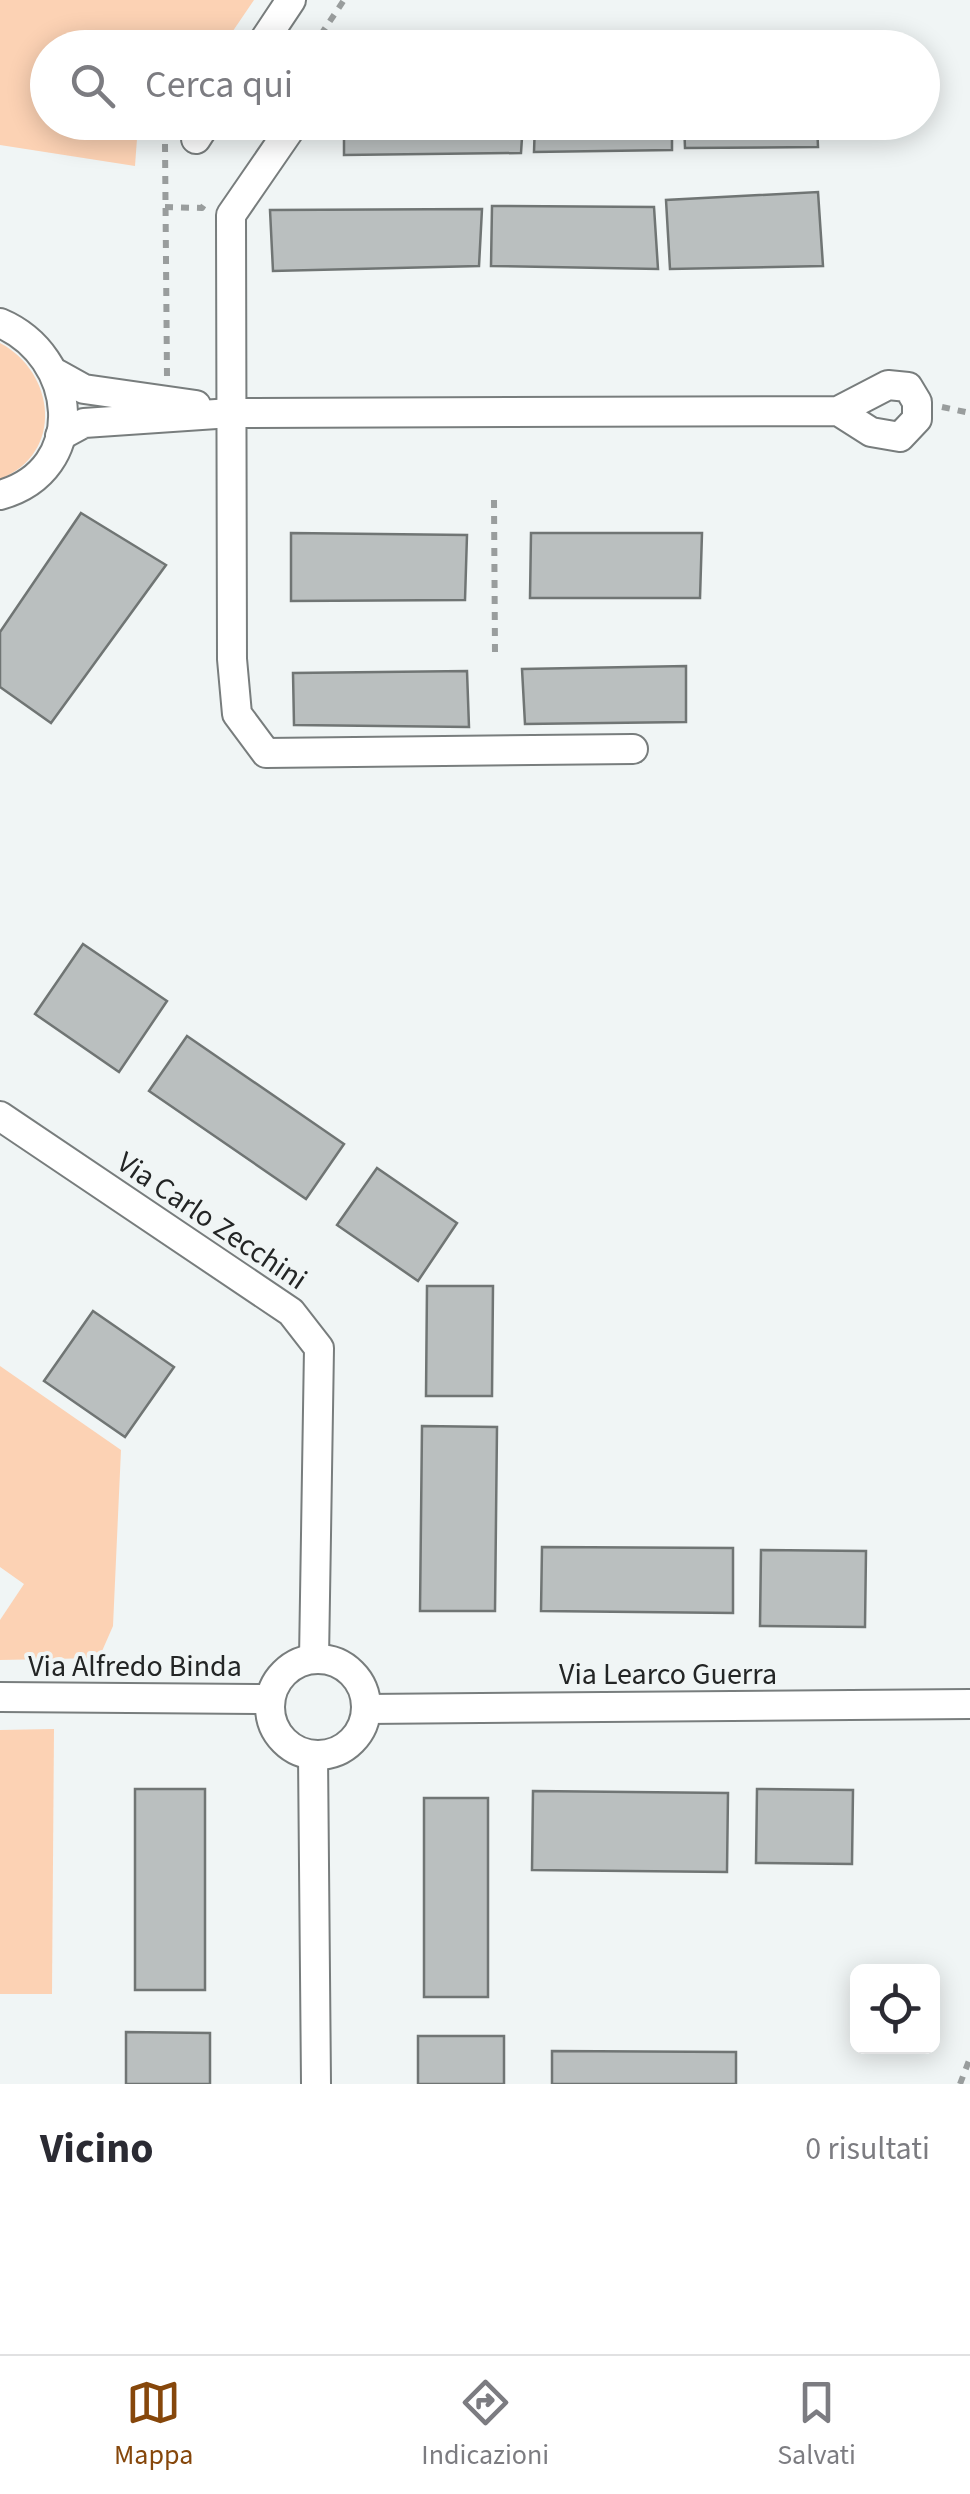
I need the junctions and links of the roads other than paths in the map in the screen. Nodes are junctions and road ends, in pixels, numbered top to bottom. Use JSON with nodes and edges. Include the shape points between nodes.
{"nodes":[{"id":1,"x":291,"y":0,"type":"edge"},
{"id":2,"x":270,"y":30,"type":"edge"},
{"id":3,"x":283,"y":140,"type":"edge"},
{"id":4,"x":0,"y":323,"type":"edge"},
{"id":5,"x":57,"y":374,"type":"junction"},
{"id":6,"x":838,"y":411,"type":"dead end"},
{"id":7,"x":232,"y":413,"type":"junction"},
{"id":8,"x":60,"y":436,"type":"junction"},
{"id":9,"x":0,"y":496,"type":"edge"},
{"id":10,"x":634,"y":749,"type":"dead end"},
{"id":11,"x":0,"y":1116,"type":"edge"},
{"id":12,"x":314,"y":1659,"type":"junction"},
{"id":13,"x":0,"y":1697,"type":"edge"},
{"id":14,"x":270,"y":1699,"type":"junction"},
{"id":15,"x":970,"y":1704,"type":"edge"},
{"id":16,"x":366,"y":1708,"type":"junction"},
{"id":17,"x":313,"y":1755,"type":"junction"},
{"id":18,"x":316,"y":2084,"type":"edge"}],
"edges":[{"from":1,"to":2,"type":"street"},
{"from":3,"to":7,"type":"street","via":[[231,215]]},
{"from":4,"to":5,"type":"street","via":[[34,342]]},
{"from":5,"to":7,"type":"street","via":[[84,388]]},
{"from":5,"to":8,"type":"street"},
{"from":6,"to":7,"type":"street"},
{"from":7,"to":8,"type":"street","via":[[84,423]]},
{"from":7,"to":10,"type":"street","via":[[232,660],[238,714],[266,753]]},
{"from":8,"to":9,"type":"street","via":[[30,480]]},
{"from":11,"to":12,"type":"street","name":"Via Carlo Zecchini","via":[[292,1312],[320,1348]]},
{"from":12,"to":14,"type":"street","via":[[285,1672]]},
{"from":12,"to":16,"type":"street","via":[[344,1667],[356,1678]]},
{"from":13,"to":14,"type":"street","name":"Via Alfredo Binda"},
{"from":14,"to":17,"type":"street","via":[[275,1730],[298,1752]]},
{"from":15,"to":16,"type":"street","name":"Via Learco Guerra"},
{"from":16,"to":17,"type":"street","via":[[355,1738],[329,1754]]},
{"from":17,"to":18,"type":"street"}]}
